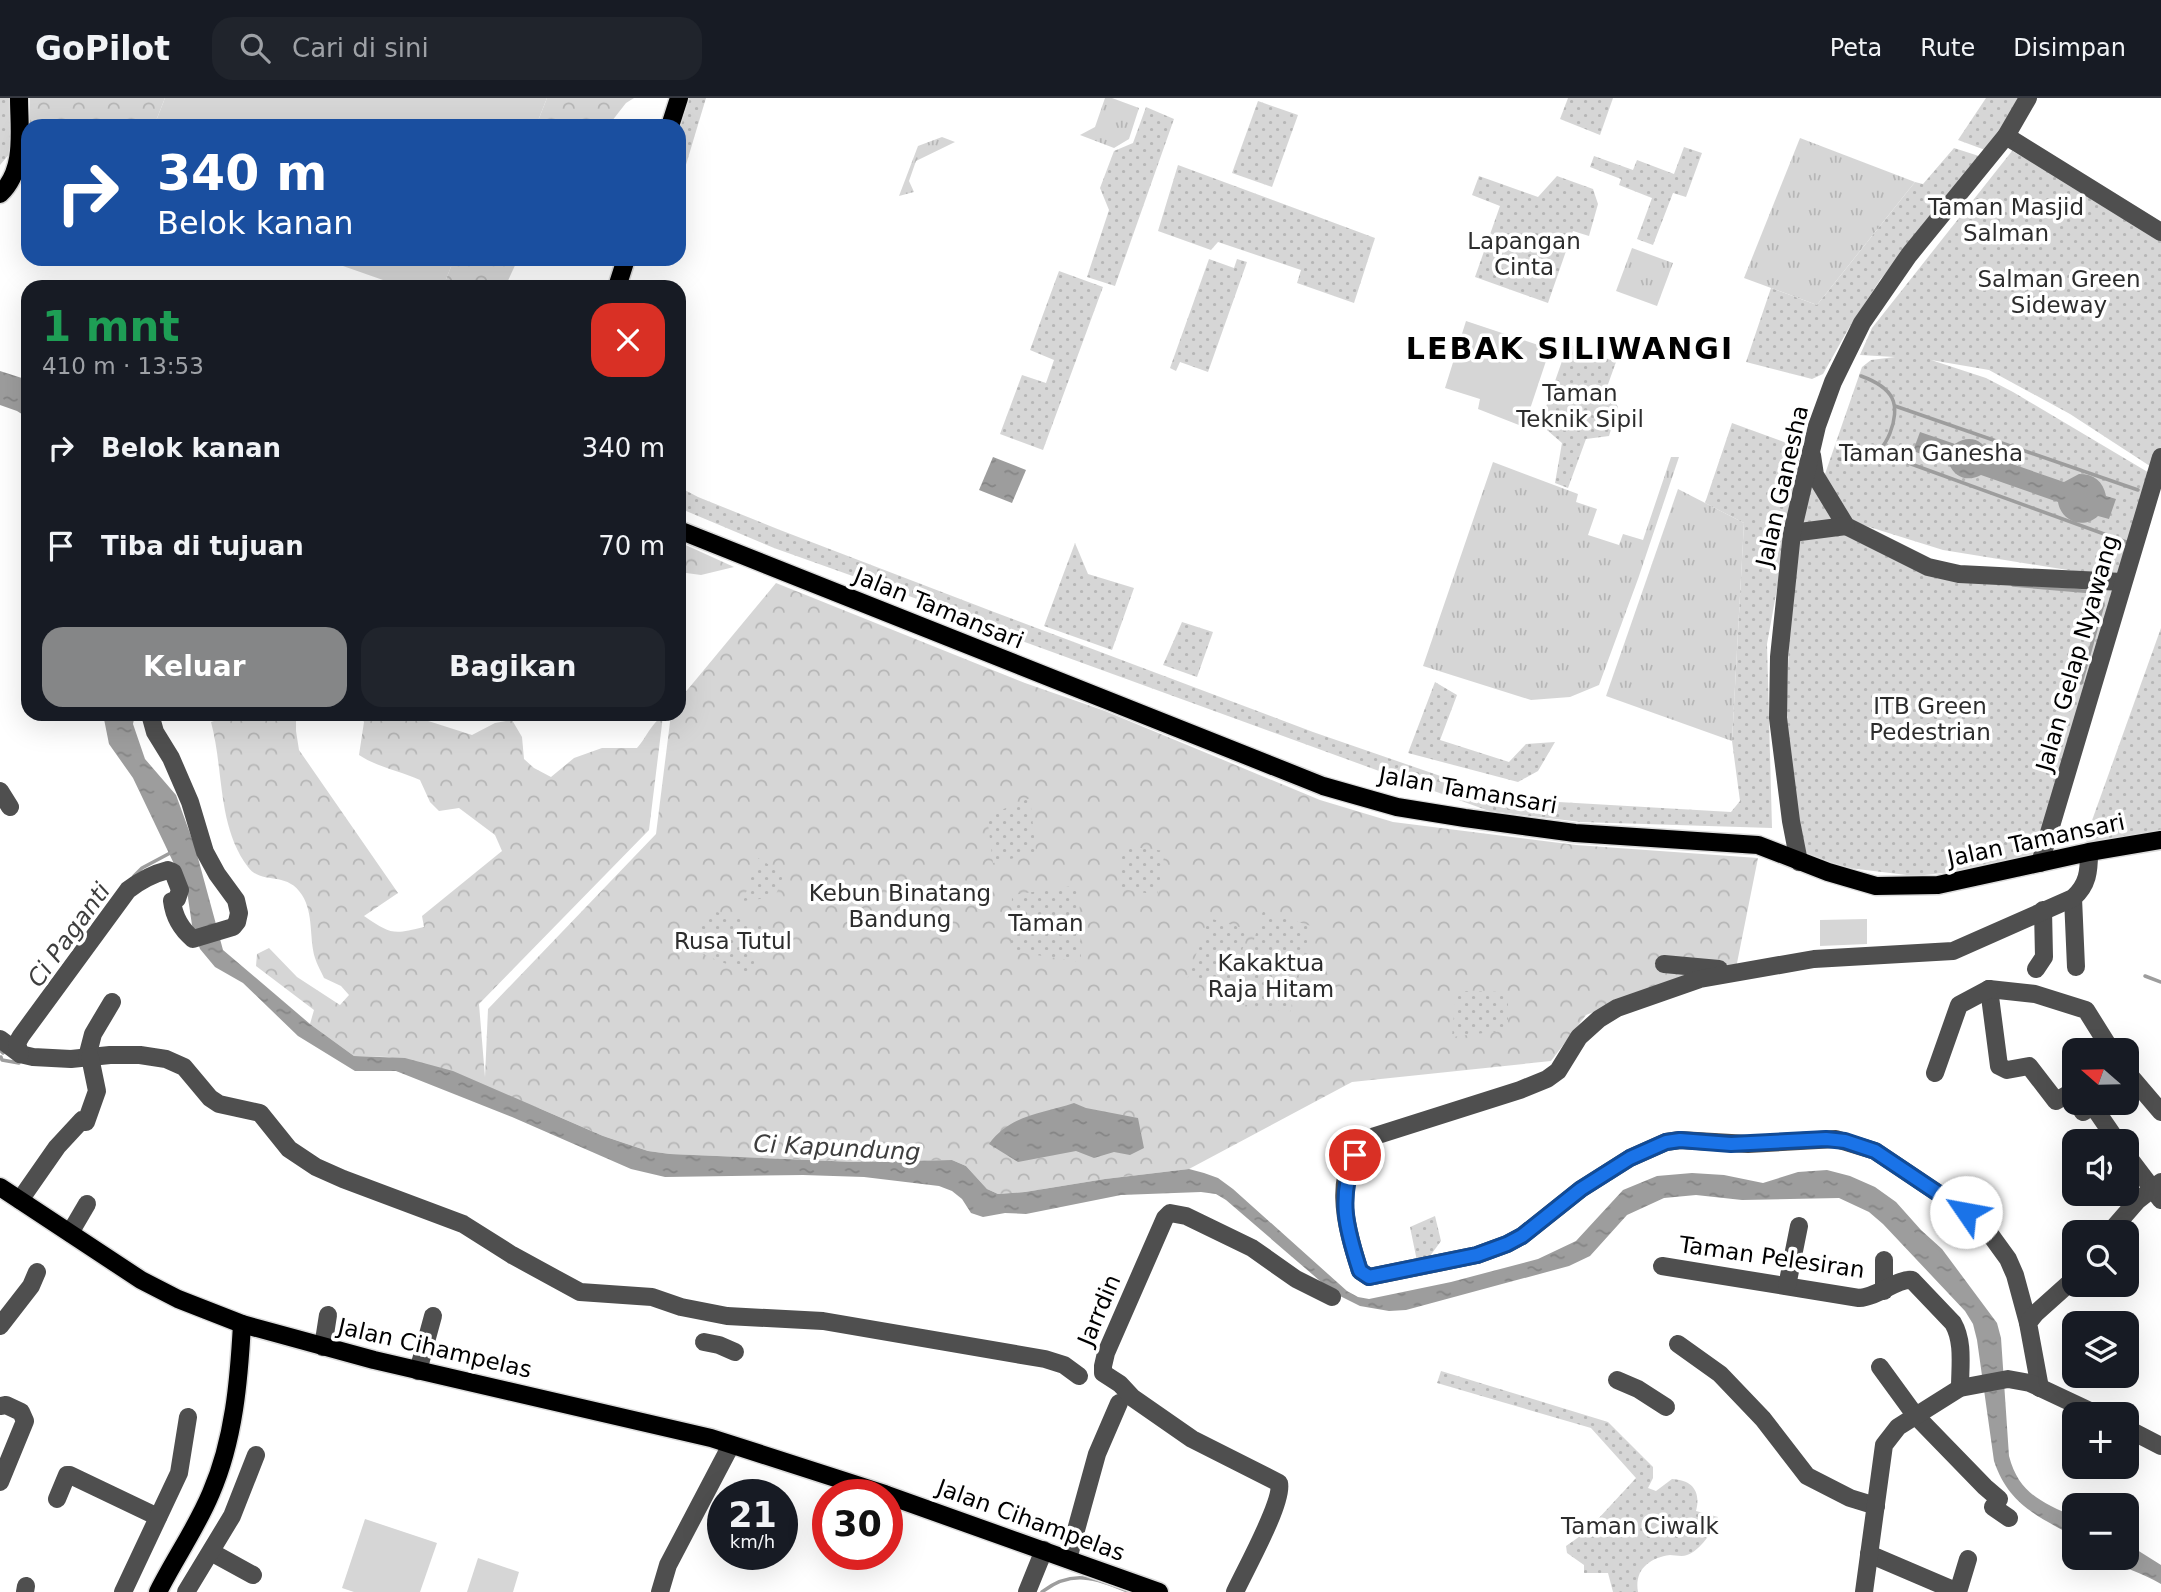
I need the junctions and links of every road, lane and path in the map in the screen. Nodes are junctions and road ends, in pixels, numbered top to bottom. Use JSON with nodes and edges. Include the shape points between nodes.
{"nodes":[{"id":1,"x":19,"y":98,"type":"edge"},
{"id":2,"x":679,"y":98,"type":"edge"},
{"id":3,"x":2028,"y":98,"type":"edge"},
{"id":4,"x":672,"y":119,"type":"edge"},
{"id":5,"x":2006,"y":136,"type":"junction"},
{"id":6,"x":0,"y":194,"type":"edge"},
{"id":7,"x":2161,"y":232,"type":"edge"},
{"id":8,"x":1811,"y":448,"type":"junction"},
{"id":9,"x":2161,"y":457,"type":"edge"},
{"id":10,"x":1846,"y":526,"type":"junction"},
{"id":11,"x":686,"y":533,"type":"edge"},
{"id":12,"x":1792,"y":533,"type":"junction"},
{"id":13,"x":2122,"y":582,"type":"junction"},
{"id":14,"x":152,"y":721,"type":"edge"},
{"id":15,"x":0,"y":791,"type":"edge"},
{"id":16,"x":10,"y":807,"type":"dead end"},
{"id":17,"x":2161,"y":840,"type":"edge"},
{"id":18,"x":2089,"y":852,"type":"junction"},
{"id":19,"x":1799,"y":862,"type":"junction"},
{"id":20,"x":2040,"y":863,"type":"junction"},
{"id":21,"x":2073,"y":898,"type":"junction"},
{"id":22,"x":2043,"y":910,"type":"junction"},
{"id":23,"x":1664,"y":964,"type":"dead end"},
{"id":24,"x":2076,"y":967,"type":"dead end"},
{"id":25,"x":2036,"y":969,"type":"dead end"},
{"id":26,"x":1732,"y":973,"type":"junction"},
{"id":27,"x":1989,"y":989,"type":"junction"},
{"id":28,"x":113,"y":1002,"type":"dead end"},
{"id":29,"x":2104,"y":1038,"type":"edge"},
{"id":30,"x":9,"y":1046,"type":"edge"},
{"id":31,"x":89,"y":1059,"type":"junction"},
{"id":32,"x":1935,"y":1073,"type":"dead end"},
{"id":33,"x":2139,"y":1086,"type":"edge"},
{"id":34,"x":2062,"y":1098,"type":"edge"},
{"id":35,"x":2161,"y":1112,"type":"edge"},
{"id":36,"x":2139,"y":1169,"type":"edge"},
{"id":37,"x":0,"y":1186,"type":"edge"},
{"id":38,"x":2158,"y":1190,"type":"edge"},
{"id":39,"x":20,"y":1200,"type":"junction"},
{"id":40,"x":87,"y":1204,"type":"dead end"},
{"id":41,"x":2120,"y":1220,"type":"edge"},
{"id":42,"x":1799,"y":1226,"type":"dead end"},
{"id":43,"x":70,"y":1233,"type":"junction"},
{"id":44,"x":1884,"y":1260,"type":"dead end"},
{"id":45,"x":1662,"y":1266,"type":"dead end"},
{"id":46,"x":37,"y":1272,"type":"dead end"},
{"id":47,"x":1787,"y":1286,"type":"junction"},
{"id":48,"x":2062,"y":1290,"type":"edge"},
{"id":49,"x":1884,"y":1291,"type":"junction"},
{"id":50,"x":1332,"y":1297,"type":"dead end"},
{"id":51,"x":328,"y":1315,"type":"dead end"},
{"id":52,"x":433,"y":1315,"type":"dead end"},
{"id":53,"x":727,"y":1317,"type":"junction"},
{"id":54,"x":242,"y":1324,"type":"junction"},
{"id":55,"x":2028,"y":1324,"type":"junction"},
{"id":56,"x":0,"y":1326,"type":"edge"},
{"id":57,"x":1678,"y":1344,"type":"dead end"},
{"id":58,"x":719,"y":1346,"type":"dead end"},
{"id":59,"x":323,"y":1347,"type":"junction"},
{"id":60,"x":1880,"y":1367,"type":"dead end"},
{"id":61,"x":418,"y":1371,"type":"junction"},
{"id":62,"x":1079,"y":1376,"type":"dead end"},
{"id":63,"x":1617,"y":1380,"type":"dead end"},
{"id":64,"x":1960,"y":1388,"type":"junction"},
{"id":65,"x":2040,"y":1388,"type":"junction"},
{"id":66,"x":2070,"y":1402,"type":"edge"},
{"id":67,"x":1119,"y":1403,"type":"dead end"},
{"id":68,"x":0,"y":1406,"type":"edge"},
{"id":69,"x":1666,"y":1407,"type":"dead end"},
{"id":70,"x":1915,"y":1415,"type":"junction"},
{"id":71,"x":188,"y":1417,"type":"dead end"},
{"id":72,"x":2139,"y":1435,"type":"edge"},
{"id":73,"x":731,"y":1444,"type":"junction"},
{"id":74,"x":2161,"y":1446,"type":"edge"},
{"id":75,"x":256,"y":1455,"type":"dead end"},
{"id":76,"x":837,"y":1479,"type":"edge"},
{"id":77,"x":0,"y":1482,"type":"edge"},
{"id":78,"x":57,"y":1499,"type":"dead end"},
{"id":79,"x":903,"y":1501,"type":"edge"},
{"id":80,"x":1876,"y":1506,"type":"junction"},
{"id":81,"x":158,"y":1517,"type":"junction"},
{"id":82,"x":2009,"y":1518,"type":"dead end"},
{"id":83,"x":1044,"y":1550,"type":"junction"},
{"id":84,"x":211,"y":1552,"type":"junction"},
{"id":85,"x":1869,"y":1554,"type":"junction"},
{"id":86,"x":1068,"y":1559,"type":"junction"},
{"id":87,"x":1968,"y":1559,"type":"dead end"},
{"id":88,"x":253,"y":1575,"type":"dead end"},
{"id":89,"x":123,"y":1592,"type":"edge"},
{"id":90,"x":158,"y":1592,"type":"edge"},
{"id":91,"x":186,"y":1592,"type":"edge"},
{"id":92,"x":660,"y":1592,"type":"edge"},
{"id":93,"x":1027,"y":1592,"type":"edge"},
{"id":94,"x":1159,"y":1592,"type":"edge"},
{"id":95,"x":1235,"y":1592,"type":"edge"},
{"id":96,"x":1864,"y":1592,"type":"edge"}],
"edges":[{"from":1,"to":6,"type":"main road","via":[[18,162],[15,175]]},
{"from":2,"to":4,"type":"main road"},
{"from":3,"to":5,"type":"street","name":"Jalan Ganesha"},
{"from":5,"to":7,"type":"street"},
{"from":5,"to":8,"type":"street","name":"Jalan Ganesha","via":[[1909,255],[1862,323],[1833,382]]},
{"from":8,"to":10,"type":"street","via":[[1815,475]]},
{"from":8,"to":12,"type":"street","name":"Jalan Ganesha"},
{"from":9,"to":13,"type":"street","name":"Jalan Gelap Nyawang"},
{"from":10,"to":12,"type":"street"},
{"from":10,"to":13,"type":"street","via":[[1944,572]]},
{"from":11,"to":19,"type":"main road","name":"Jalan Tamansari","via":[[1324,786],[1397,807],[1575,833],[1758,845]]},
{"from":12,"to":19,"type":"street","name":"Jalan Ganesha","via":[[1779,657],[1778,718]]},
{"from":13,"to":20,"type":"street","name":"Jalan Gelap Nyawang"},
{"from":14,"to":30,"type":"street","via":[[186,791],[205,852],[236,900],[237,922],[196,940],[184,932],[175,916],[172,901],[180,890],[173,872],[150,874],[125,888],[17,1043]]},
{"from":15,"to":16,"type":"street"},
{"from":17,"to":18,"type":"main road","name":"Jalan Tamansari"},
{"from":18,"to":20,"type":"main road","name":"Jalan Tamansari"},
{"from":18,"to":21,"type":"street","via":[[2085,885]]},
{"from":19,"to":20,"type":"main road","name":"Jalan Tamansari","via":[[1876,886],[1938,885]]},
{"from":21,"to":22,"type":"street"},
{"from":21,"to":24,"type":"street"},
{"from":22,"to":25,"type":"street","via":[[2045,957]]},
{"from":22,"to":26,"type":"street","via":[[1953,951],[1814,959]]},
{"from":23,"to":26,"type":"street"},
{"from":26,"to":55,"type":"street","via":[[1700,979],[1617,1008],[1580,1037],[1558,1071],[1547,1079],[1362,1143],[1349,1170],[1343,1207],[1360,1271],[1369,1277],[1382,1276],[1507,1244],[1581,1189],[1666,1142],[1836,1139],[1875,1151],[1987,1230],[2012,1267]]},
{"from":27,"to":29,"type":"street","via":[[2035,994],[2086,1010]]},
{"from":27,"to":32,"type":"street","via":[[1959,1005]]},
{"from":27,"to":34,"type":"street","via":[[1999,1066],[2007,1070],[2029,1066],[2056,1101]]},
{"from":28,"to":31,"type":"street","via":[[93,1034]]},
{"from":30,"to":31,"type":"street","via":[[48,1058]]},
{"from":31,"to":39,"type":"street","via":[[97,1091],[86,1122],[82,1120],[57,1147]]},
{"from":31,"to":53,"type":"street","via":[[140,1055],[184,1067],[219,1104],[260,1113],[289,1149],[316,1167],[463,1224],[580,1292],[652,1297]]},
{"from":33,"to":35,"type":"street"},
{"from":36,"to":38,"type":"street"},
{"from":37,"to":39,"type":"main road","name":"Jalan Cihampelas"},
{"from":38,"to":41,"type":"street"},
{"from":39,"to":43,"type":"main road","name":"Jalan Cihampelas"},
{"from":40,"to":43,"type":"street"},
{"from":42,"to":47,"type":"street"},
{"from":43,"to":54,"type":"main road","name":"Jalan Cihampelas","via":[[141,1280]]},
{"from":44,"to":49,"type":"street"},
{"from":45,"to":47,"type":"street","name":"Taman Pelesiran"},
{"from":46,"to":56,"type":"street"},
{"from":47,"to":49,"type":"street","name":"Taman Pelesiran","via":[[1859,1298]]},
{"from":48,"to":55,"type":"street"},
{"from":49,"to":64,"type":"street","name":"Taman Pelesiran","via":[[1912,1279],[1954,1323],[1960,1347]]},
{"from":50,"to":95,"type":"street","name":"Jarrdin","via":[[1252,1248],[1186,1216],[1170,1213],[1106,1353],[1103,1373],[1133,1398],[1192,1439],[1279,1483],[1274,1510]]},
{"from":51,"to":59,"type":"street"},
{"from":52,"to":61,"type":"street"},
{"from":53,"to":58,"type":"street"},
{"from":53,"to":62,"type":"street","via":[[823,1321],[920,1337],[1045,1359],[1065,1365]]},
{"from":54,"to":59,"type":"main road","name":"Jalan Cihampelas"},
{"from":54,"to":90,"type":"main road","via":[[239,1375],[224,1459],[200,1517]]},
{"from":55,"to":65,"type":"street"},
{"from":57,"to":80,"type":"street","via":[[1728,1382],[1807,1476]]},
{"from":59,"to":61,"type":"main road","name":"Jalan Cihampelas"},
{"from":60,"to":70,"type":"street"},
{"from":61,"to":73,"type":"main road","name":"Jalan Cihampelas"},
{"from":63,"to":69,"type":"street"},
{"from":64,"to":65,"type":"street","via":[[2008,1379]]},
{"from":64,"to":70,"type":"street"},
{"from":65,"to":66,"type":"street"},
{"from":67,"to":86,"type":"street","via":[[1097,1454]]},
{"from":68,"to":77,"type":"street","via":[[22,1412],[25,1421]]},
{"from":70,"to":80,"type":"street","via":[[1884,1445]]},
{"from":70,"to":82,"type":"street","via":[[1999,1499],[1990,1511]]},
{"from":71,"to":81,"type":"street","via":[[179,1473]]},
{"from":72,"to":74,"type":"street"},
{"from":73,"to":76,"type":"main road","name":"Jalan Cihampelas"},
{"from":73,"to":92,"type":"street","via":[[668,1565]]},
{"from":75,"to":84,"type":"street","via":[[232,1516]]},
{"from":78,"to":81,"type":"street","via":[[70,1475]]},
{"from":79,"to":83,"type":"main road","name":"Jalan Cihampelas"},
{"from":80,"to":85,"type":"street"},
{"from":81,"to":89,"type":"street"},
{"from":83,"to":86,"type":"main road","name":"Jalan Cihampelas"},
{"from":83,"to":93,"type":"street"},
{"from":84,"to":88,"type":"street"},
{"from":84,"to":91,"type":"street"},
{"from":85,"to":87,"type":"street","via":[[1958,1592]]},
{"from":85,"to":96,"type":"street"},
{"from":86,"to":94,"type":"main road","name":"Jalan Cihampelas"}]}
